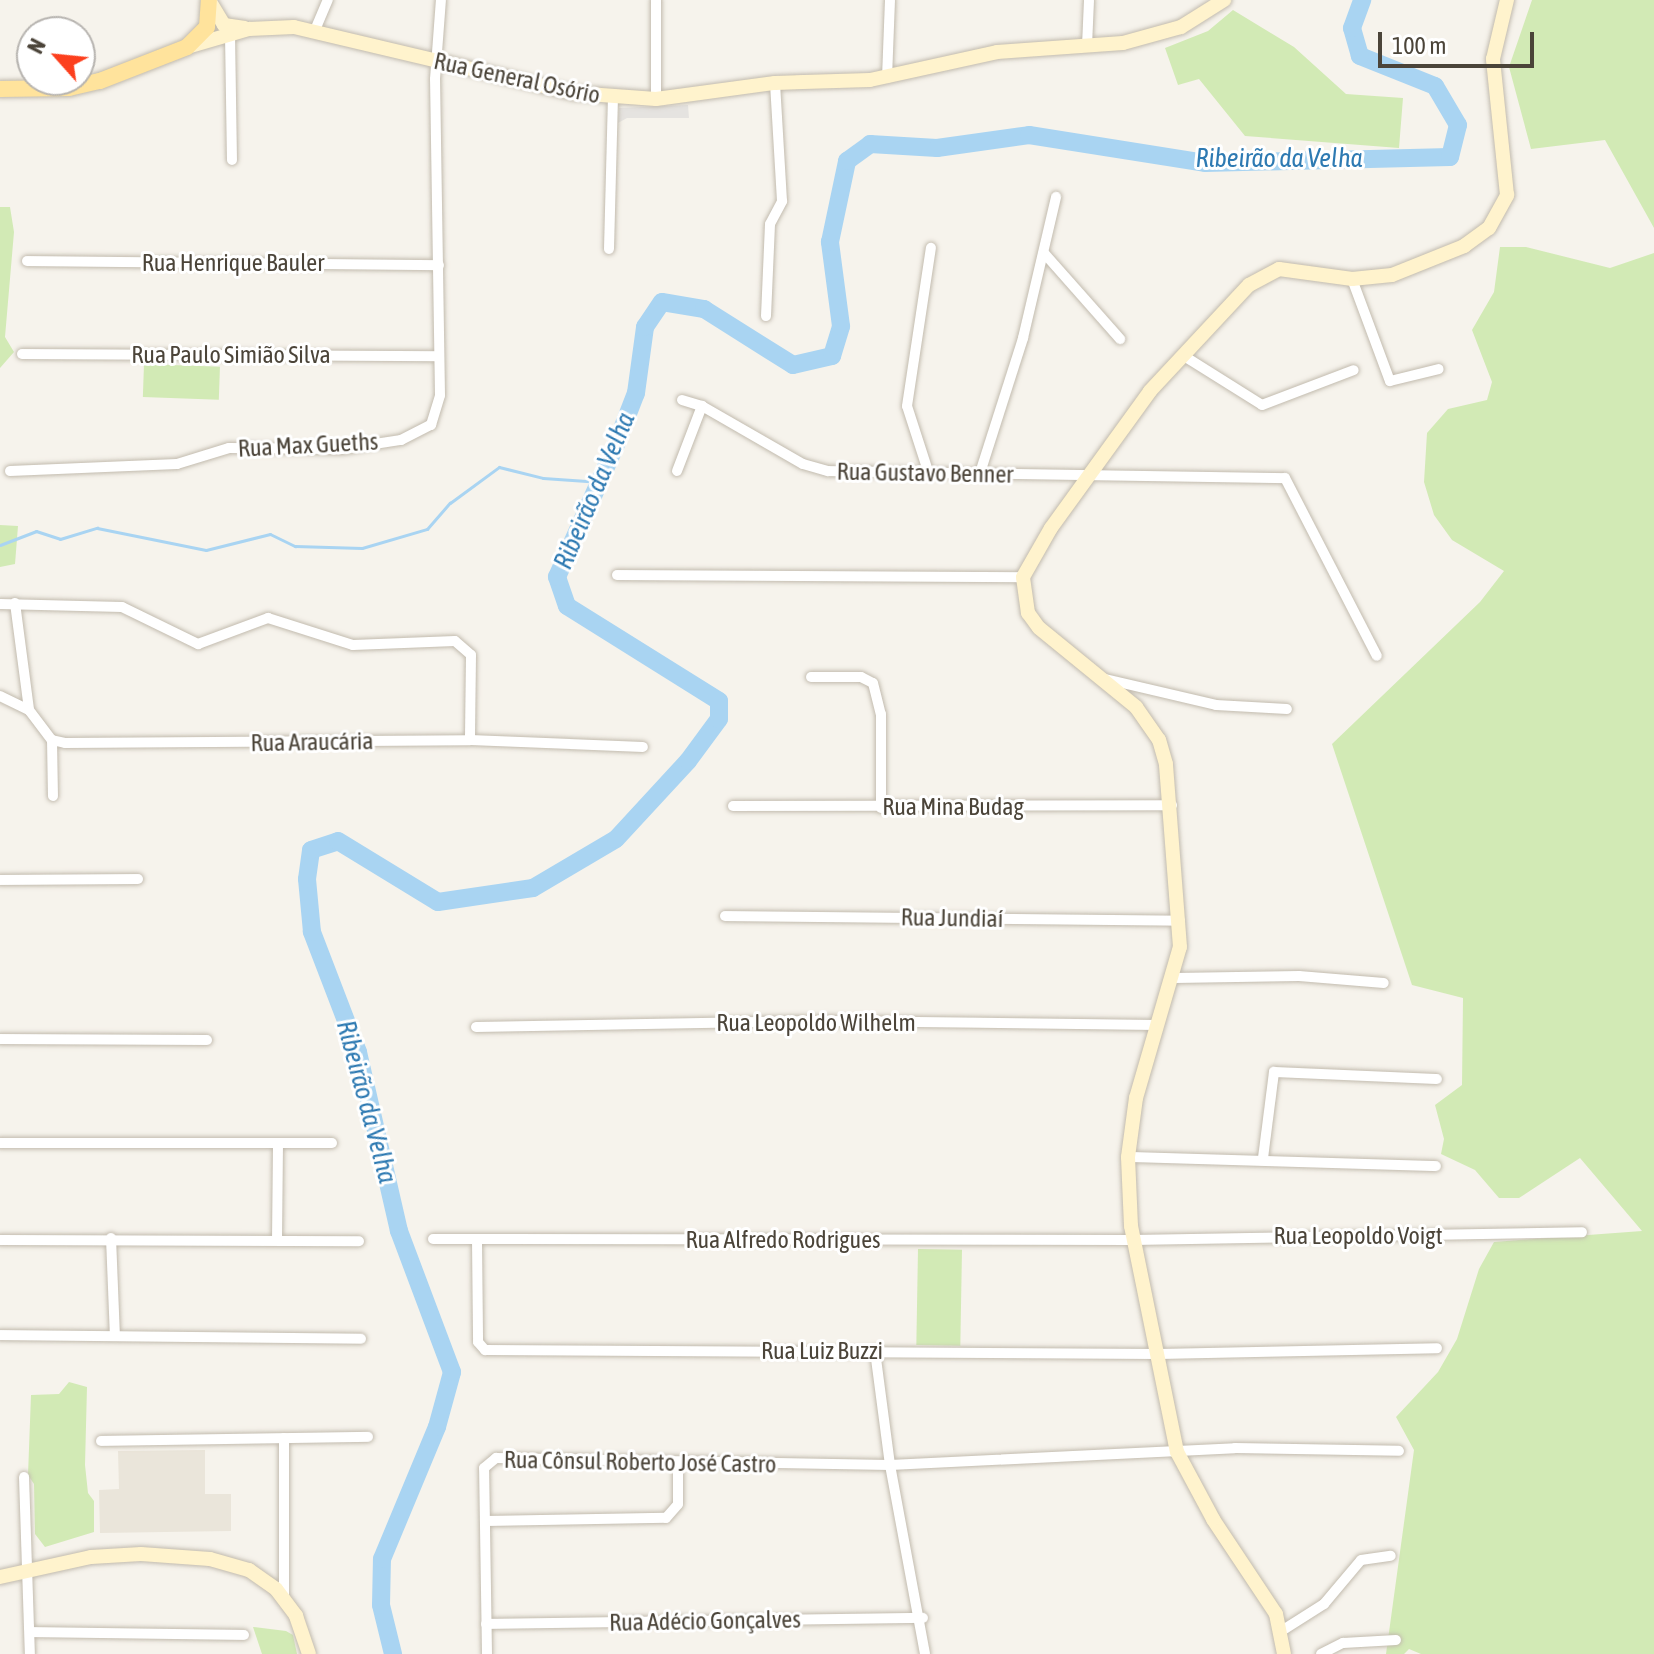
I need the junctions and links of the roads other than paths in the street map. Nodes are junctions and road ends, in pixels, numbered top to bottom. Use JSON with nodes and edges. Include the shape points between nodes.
{"nodes":[{"id":1,"x":209,"y":0,"type":"edge"},
{"id":2,"x":328,"y":0,"type":"edge"},
{"id":3,"x":441,"y":0,"type":"edge"},
{"id":4,"x":656,"y":0,"type":"edge"},
{"id":5,"x":890,"y":0,"type":"edge"},
{"id":6,"x":1089,"y":0,"type":"edge"},
{"id":7,"x":1224,"y":0,"type":"edge"},
{"id":8,"x":1507,"y":0,"type":"edge"},
{"id":9,"x":249,"y":29,"type":"junction"},
{"id":10,"x":315,"y":30,"type":"junction"},
{"id":11,"x":230,"y":34,"type":"junction"},
{"id":12,"x":1087,"y":46,"type":"junction"},
{"id":13,"x":187,"y":47,"type":"junction"},
{"id":14,"x":437,"y":62,"type":"junction"},
{"id":15,"x":887,"y":78,"type":"junction"},
{"id":16,"x":775,"y":83,"type":"junction"},
{"id":17,"x":0,"y":89,"type":"edge"},
{"id":18,"x":613,"y":97,"type":"junction"},
{"id":19,"x":656,"y":99,"type":"junction"},
{"id":20,"x":232,"y":160,"type":"dead end"},
{"id":21,"x":1056,"y":197,"type":"dead end"},
{"id":22,"x":931,"y":248,"type":"dead end"},
{"id":23,"x":609,"y":249,"type":"dead end"},
{"id":24,"x":1044,"y":253,"type":"junction"},
{"id":25,"x":27,"y":261,"type":"dead end"},
{"id":26,"x":439,"y":265,"type":"junction"},
{"id":27,"x":1352,"y":279,"type":"junction"},
{"id":28,"x":766,"y":316,"type":"dead end"},
{"id":29,"x":1120,"y":339,"type":"dead end"},
{"id":30,"x":22,"y":354,"type":"dead end"},
{"id":31,"x":439,"y":356,"type":"junction"},
{"id":32,"x":1184,"y":356,"type":"junction"},
{"id":33,"x":1439,"y":369,"type":"dead end"},
{"id":34,"x":1354,"y":370,"type":"dead end"},
{"id":35,"x":682,"y":400,"type":"dead end"},
{"id":36,"x":702,"y":406,"type":"junction"},
{"id":37,"x":10,"y":471,"type":"dead end"},
{"id":38,"x":677,"y":471,"type":"dead end"},
{"id":39,"x":928,"y":471,"type":"junction"},
{"id":40,"x":980,"y":473,"type":"junction"},
{"id":41,"x":1089,"y":479,"type":"junction"},
{"id":42,"x":617,"y":575,"type":"dead end"},
{"id":43,"x":1023,"y":577,"type":"junction"},
{"id":44,"x":15,"y":603,"type":"junction"},
{"id":45,"x":0,"y":604,"type":"edge"},
{"id":46,"x":1377,"y":656,"type":"dead end"},
{"id":47,"x":811,"y":677,"type":"dead end"},
{"id":48,"x":1099,"y":677,"type":"junction"},
{"id":49,"x":0,"y":696,"type":"edge"},
{"id":50,"x":1287,"y":709,"type":"dead end"},
{"id":51,"x":29,"y":710,"type":"junction"},
{"id":52,"x":52,"y":740,"type":"junction"},
{"id":53,"x":470,"y":740,"type":"junction"},
{"id":54,"x":643,"y":747,"type":"dead end"},
{"id":55,"x":53,"y":796,"type":"dead end"},
{"id":56,"x":1172,"y":805,"type":"junction"},
{"id":57,"x":733,"y":806,"type":"dead end"},
{"id":58,"x":881,"y":808,"type":"junction"},
{"id":59,"x":138,"y":879,"type":"dead end"},
{"id":60,"x":0,"y":880,"type":"edge"},
{"id":61,"x":725,"y":916,"type":"dead end"},
{"id":62,"x":1180,"y":921,"type":"junction"},
{"id":63,"x":1175,"y":978,"type":"junction"},
{"id":64,"x":1384,"y":983,"type":"dead end"},
{"id":65,"x":1156,"y":1025,"type":"junction"},
{"id":66,"x":476,"y":1027,"type":"dead end"},
{"id":67,"x":0,"y":1039,"type":"edge"},
{"id":68,"x":207,"y":1040,"type":"dead end"},
{"id":69,"x":1437,"y":1079,"type":"dead end"},
{"id":70,"x":0,"y":1143,"type":"edge"},
{"id":71,"x":278,"y":1143,"type":"junction"},
{"id":72,"x":332,"y":1143,"type":"dead end"},
{"id":73,"x":1128,"y":1157,"type":"junction"},
{"id":74,"x":1263,"y":1158,"type":"junction"},
{"id":75,"x":1436,"y":1166,"type":"dead end"},
{"id":76,"x":1582,"y":1232,"type":"dead end"},
{"id":77,"x":111,"y":1238,"type":"junction"},
{"id":78,"x":433,"y":1239,"type":"dead end"},
{"id":79,"x":0,"y":1240,"type":"edge"},
{"id":80,"x":277,"y":1240,"type":"junction"},
{"id":81,"x":477,"y":1240,"type":"junction"},
{"id":82,"x":1133,"y":1240,"type":"junction"},
{"id":83,"x":359,"y":1241,"type":"dead end"},
{"id":84,"x":0,"y":1335,"type":"edge"},
{"id":85,"x":115,"y":1336,"type":"junction"},
{"id":86,"x":361,"y":1339,"type":"dead end"},
{"id":87,"x":1437,"y":1348,"type":"dead end"},
{"id":88,"x":875,"y":1351,"type":"junction"},
{"id":89,"x":1159,"y":1354,"type":"junction"},
{"id":90,"x":368,"y":1437,"type":"dead end"},
{"id":91,"x":284,"y":1438,"type":"junction"},
{"id":92,"x":101,"y":1441,"type":"dead end"},
{"id":93,"x":1399,"y":1451,"type":"dead end"},
{"id":94,"x":1177,"y":1452,"type":"junction"},
{"id":95,"x":678,"y":1465,"type":"junction"},
{"id":96,"x":890,"y":1465,"type":"junction"},
{"id":97,"x":24,"y":1477,"type":"dead end"},
{"id":98,"x":486,"y":1521,"type":"junction"},
{"id":99,"x":1391,"y":1556,"type":"dead end"},
{"id":100,"x":29,"y":1570,"type":"junction"},
{"id":101,"x":0,"y":1577,"type":"edge"},
{"id":102,"x":284,"y":1598,"type":"junction"},
{"id":103,"x":923,"y":1618,"type":"junction"},
{"id":104,"x":486,"y":1624,"type":"junction"},
{"id":105,"x":1283,"y":1630,"type":"junction"},
{"id":106,"x":31,"y":1632,"type":"junction"},
{"id":107,"x":244,"y":1635,"type":"dead end"},
{"id":108,"x":1396,"y":1640,"type":"dead end"},
{"id":109,"x":30,"y":1654,"type":"edge"},
{"id":110,"x":309,"y":1654,"type":"edge"},
{"id":111,"x":487,"y":1654,"type":"edge"},
{"id":112,"x":925,"y":1654,"type":"edge"},
{"id":113,"x":1284,"y":1654,"type":"edge"},
{"id":114,"x":1321,"y":1654,"type":"edge"}],
"edges":[{"from":1,"to":9,"type":"main road","via":[[224,25]]},
{"from":1,"to":13,"type":"main road","via":[[207,27]]},
{"from":2,"to":10,"type":"street"},
{"from":3,"to":14,"type":"street","name":"Rua Max Gueths"},
{"from":4,"to":19,"type":"street"},
{"from":5,"to":15,"type":"street"},
{"from":6,"to":12,"type":"street"},
{"from":7,"to":12,"type":"main road","name":"Rua General Osório","via":[[1164,34]]},
{"from":8,"to":27,"type":"main road","via":[[1493,59],[1509,173],[1503,206],[1489,228],[1464,246],[1392,275]]},
{"from":9,"to":10,"type":"main road","name":"Rua General Osório"},
{"from":9,"to":11,"type":"main road","name":"Rua General Osório"},
{"from":10,"to":14,"type":"main road","name":"Rua General Osório"},
{"from":11,"to":13,"type":"main road","name":"Rua General Osório"},
{"from":11,"to":20,"type":"street"},
{"from":12,"to":15,"type":"main road","name":"Rua General Osório","via":[[997,52]]},
{"from":13,"to":17,"type":"main road","name":"Rua General Osório","via":[[69,88]]},
{"from":14,"to":18,"type":"main road","name":"Rua General Osório"},
{"from":14,"to":26,"type":"street","name":"Rua Max Gueths"},
{"from":15,"to":16,"type":"main road","name":"Rua General Osório"},
{"from":16,"to":19,"type":"main road","name":"Rua General Osório"},
{"from":16,"to":28,"type":"street","via":[[782,201],[770,224]]},
{"from":18,"to":19,"type":"main road","name":"Rua General Osório"},
{"from":18,"to":23,"type":"street"},
{"from":21,"to":24,"type":"street"},
{"from":22,"to":39,"type":"street","via":[[908,372],[907,406]]},
{"from":24,"to":29,"type":"street"},
{"from":24,"to":40,"type":"street"},
{"from":25,"to":26,"type":"street","name":"Rua Henrique Bauler"},
{"from":26,"to":31,"type":"street","name":"Rua Max Gueths"},
{"from":27,"to":32,"type":"main road","via":[[1291,268],[1263,275]]},
{"from":27,"to":33,"type":"street","via":[[1390,381]]},
{"from":30,"to":31,"type":"street","name":"Rua Paulo Simião Silva"},
{"from":31,"to":37,"type":"street","name":"Rua Max Gueths","via":[[439,411],[420,434],[401,440],[342,449],[229,448],[177,464]]},
{"from":32,"to":34,"type":"street","via":[[1262,405]]},
{"from":32,"to":41,"type":"main road","via":[[1144,399]]},
{"from":35,"to":36,"type":"street","name":"Rua Gustavo Benner"},
{"from":36,"to":38,"type":"street"},
{"from":36,"to":39,"type":"street","name":"Rua Gustavo Benner","via":[[816,469]]},
{"from":39,"to":40,"type":"street","name":"Rua Gustavo Benner"},
{"from":40,"to":41,"type":"street","name":"Rua Gustavo Benner"},
{"from":41,"to":43,"type":"main road","via":[[1051,528]]},
{"from":41,"to":46,"type":"street","name":"Rua Gustavo Benner","via":[[1285,478]]},
{"from":42,"to":43,"type":"street"},
{"from":43,"to":48,"type":"main road","via":[[1028,613],[1039,628]]},
{"from":44,"to":45,"type":"street"},
{"from":44,"to":51,"type":"street"},
{"from":44,"to":53,"type":"street","via":[[122,607],[198,644],[268,618],[353,645],[455,641],[471,655]]},
{"from":47,"to":58,"type":"street","via":[[861,677],[873,683],[881,714]]},
{"from":48,"to":50,"type":"street","via":[[1216,705]]},
{"from":48,"to":56,"type":"main road","via":[[1149,722],[1166,764]]},
{"from":49,"to":51,"type":"street"},
{"from":51,"to":52,"type":"street"},
{"from":52,"to":53,"type":"street","name":"Rua Araucária"},
{"from":52,"to":55,"type":"street"},
{"from":53,"to":54,"type":"street","name":"Rua Araucária"},
{"from":56,"to":58,"type":"street","name":"Rua Mina Budag"},
{"from":56,"to":62,"type":"main road"},
{"from":57,"to":58,"type":"street","name":"Rua Mina Budag"},
{"from":59,"to":60,"type":"street"},
{"from":61,"to":62,"type":"street","name":"Rua Jundiaí"},
{"from":62,"to":63,"type":"main road"},
{"from":63,"to":64,"type":"street","via":[[1299,976]]},
{"from":63,"to":65,"type":"main road"},
{"from":65,"to":66,"type":"street","name":"Rua Leopoldo Wilhelm","via":[[829,1021]]},
{"from":65,"to":73,"type":"main road","via":[[1143,1060]]},
{"from":67,"to":68,"type":"street"},
{"from":69,"to":74,"type":"street","via":[[1274,1072]]},
{"from":70,"to":71,"type":"street"},
{"from":71,"to":72,"type":"street"},
{"from":71,"to":80,"type":"street"},
{"from":73,"to":74,"type":"street"},
{"from":73,"to":82,"type":"main road"},
{"from":74,"to":75,"type":"street"},
{"from":76,"to":82,"type":"street","name":"Rua Leopoldo Voigt"},
{"from":77,"to":79,"type":"street"},
{"from":77,"to":80,"type":"street"},
{"from":77,"to":85,"type":"street"},
{"from":78,"to":81,"type":"street","name":"Rua Alfredo Rodrigues"},
{"from":80,"to":83,"type":"street"},
{"from":81,"to":82,"type":"street","name":"Rua Alfredo Rodrigues"},
{"from":81,"to":88,"type":"street","name":"Rua Luiz Buzzi","via":[[478,1342],[485,1350]]},
{"from":82,"to":89,"type":"main road"},
{"from":84,"to":85,"type":"street"},
{"from":85,"to":86,"type":"street"},
{"from":87,"to":89,"type":"street","name":"Rua Luiz Buzzi"},
{"from":88,"to":89,"type":"street","name":"Rua Luiz Buzzi"},
{"from":88,"to":96,"type":"street"},
{"from":89,"to":94,"type":"main road"},
{"from":90,"to":91,"type":"street"},
{"from":91,"to":92,"type":"street"},
{"from":91,"to":102,"type":"street"},
{"from":93,"to":94,"type":"street","name":"Rua Cônsul Roberto José Castro"},
{"from":94,"to":96,"type":"street","name":"Rua Cônsul Roberto José Castro"},
{"from":94,"to":105,"type":"main road"},
{"from":95,"to":96,"type":"street","name":"Rua Cônsul Roberto José Castro"},
{"from":95,"to":98,"type":"street","via":[[678,1504],[666,1518]]},
{"from":95,"to":98,"type":"street","name":"Rua Cônsul Roberto José Castro","via":[[496,1458],[484,1468]]},
{"from":96,"to":103,"type":"street"},
{"from":97,"to":100,"type":"street"},
{"from":98,"to":104,"type":"street","name":"Rua Cônsul Roberto José Castro"},
{"from":99,"to":105,"type":"street","via":[[1361,1560],[1324,1604]]},
{"from":100,"to":101,"type":"main road"},
{"from":100,"to":102,"type":"main road","via":[[91,1557],[178,1555],[249,1570]]},
{"from":100,"to":106,"type":"street"},
{"from":102,"to":110,"type":"main road"},
{"from":103,"to":104,"type":"street","name":"Rua Adécio Gonçalves"},
{"from":103,"to":112,"type":"street"},
{"from":104,"to":111,"type":"street","name":"Rua Cônsul Roberto José Castro"},
{"from":105,"to":113,"type":"main road"},
{"from":106,"to":107,"type":"street"},
{"from":106,"to":109,"type":"street"},
{"from":108,"to":114,"type":"street","via":[[1343,1643]]}]}
